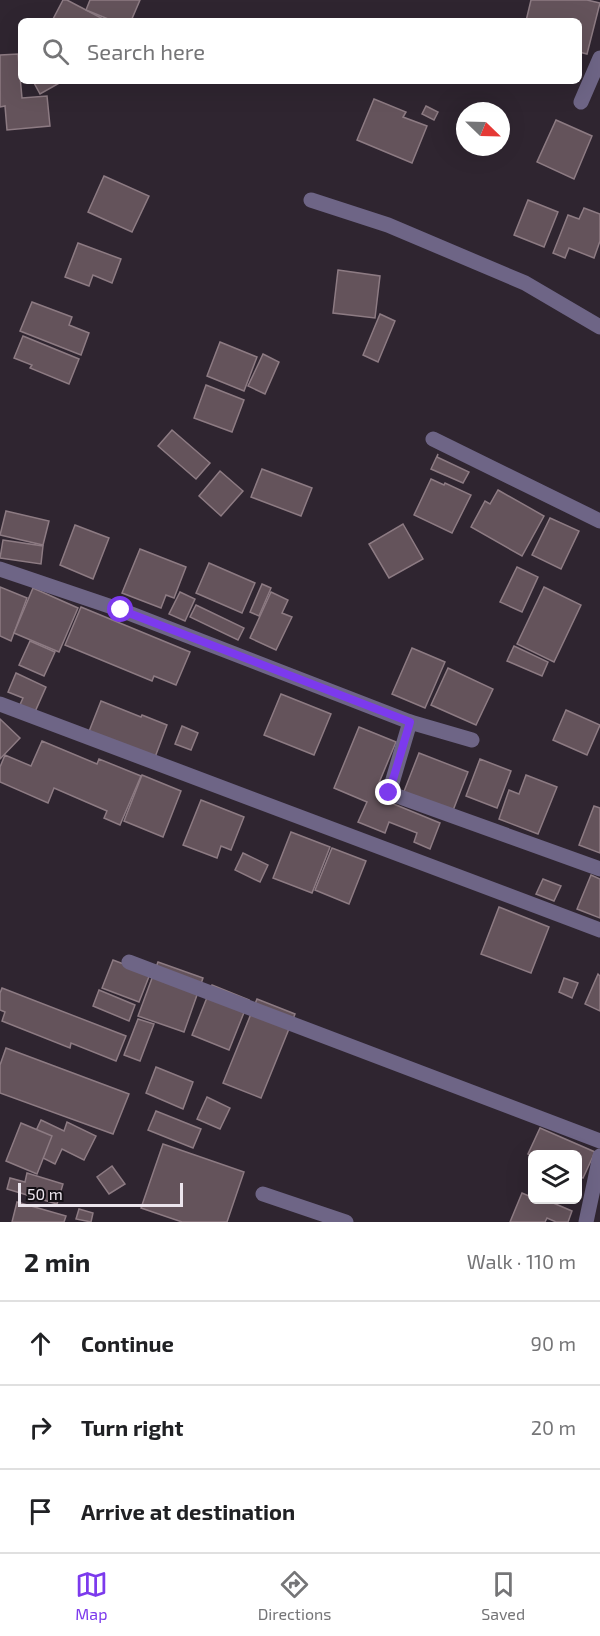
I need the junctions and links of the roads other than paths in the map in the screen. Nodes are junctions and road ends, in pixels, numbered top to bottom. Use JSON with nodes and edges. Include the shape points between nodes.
{"nodes":[{"id":1,"x":600,"y":58,"type":"edge"},
{"id":2,"x":581,"y":102,"type":"dead end"},
{"id":3,"x":311,"y":200,"type":"dead end"},
{"id":4,"x":600,"y":327,"type":"edge"},
{"id":5,"x":433,"y":439,"type":"dead end"},
{"id":6,"x":600,"y":521,"type":"edge"},
{"id":7,"x":0,"y":569,"type":"edge"},
{"id":8,"x":0,"y":704,"type":"edge"},
{"id":9,"x":410,"y":722,"type":"junction"},
{"id":10,"x":472,"y":740,"type":"dead end"},
{"id":11,"x":600,"y":869,"type":"edge"},
{"id":12,"x":600,"y":930,"type":"edge"},
{"id":13,"x":129,"y":962,"type":"dead end"},
{"id":14,"x":600,"y":1141,"type":"edge"},
{"id":15,"x":600,"y":1156,"type":"edge"},
{"id":16,"x":263,"y":1194,"type":"dead end"},
{"id":17,"x":346,"y":1222,"type":"edge"},
{"id":18,"x":586,"y":1222,"type":"edge"}],
"edges":[{"from":1,"to":2,"type":"street"},
{"from":3,"to":4,"type":"street","via":[[388,225],[525,282]]},
{"from":5,"to":6,"type":"street"},
{"from":7,"to":9,"type":"street","via":[[121,610]]},
{"from":8,"to":12,"type":"street"},
{"from":9,"to":10,"type":"street"},
{"from":9,"to":11,"type":"street","via":[[389,793]]},
{"from":13,"to":14,"type":"street"},
{"from":15,"to":18,"type":"street"},
{"from":16,"to":17,"type":"street"}]}
